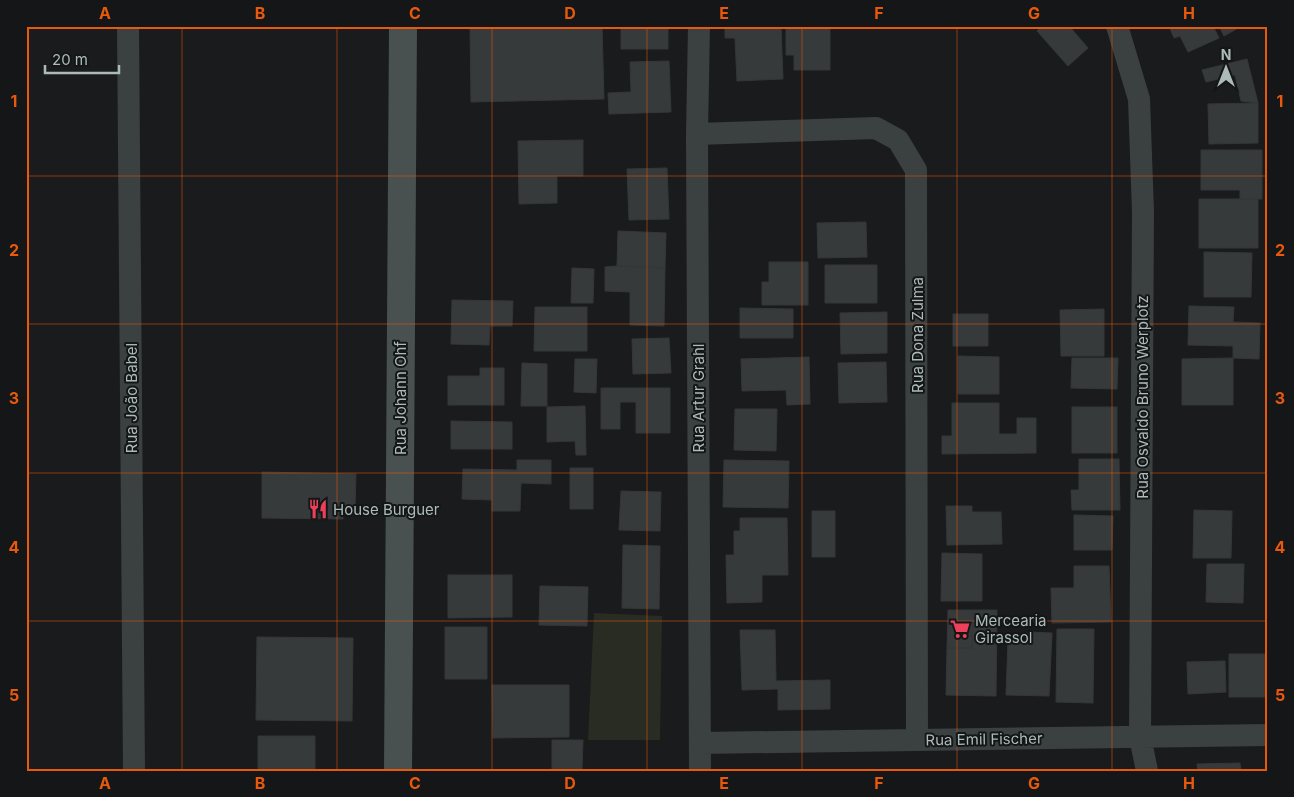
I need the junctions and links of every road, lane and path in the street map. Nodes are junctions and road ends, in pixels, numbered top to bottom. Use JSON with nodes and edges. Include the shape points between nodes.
{"nodes":[{"id":1,"x":128,"y":26,"type":"edge"},
{"id":2,"x":403,"y":26,"type":"edge"},
{"id":3,"x":699,"y":26,"type":"edge"},
{"id":4,"x":1117,"y":26,"type":"edge"},
{"id":5,"x":697,"y":134,"type":"junction"},
{"id":6,"x":1268,"y":735,"type":"edge"},
{"id":7,"x":1140,"y":737,"type":"junction"},
{"id":8,"x":917,"y":740,"type":"junction"},
{"id":9,"x":700,"y":743,"type":"junction"},
{"id":10,"x":134,"y":771,"type":"edge"},
{"id":11,"x":398,"y":771,"type":"edge"},
{"id":12,"x":700,"y":771,"type":"edge"},
{"id":13,"x":1147,"y":771,"type":"edge"}],
"edges":[{"from":1,"to":10,"type":"street","name":"Rua João Babel"},
{"from":2,"to":11,"type":"main road","name":"Rua Johann Ohf"},
{"from":3,"to":5,"type":"street","name":"Rua Artur Grahl"},
{"from":4,"to":7,"type":"street","name":"Rua Osvaldo Bruno Werplotz","via":[[1140,99],[1144,212]]},
{"from":5,"to":8,"type":"street","name":"Rua Dona Zulma","via":[[876,128],[898,140],[916,170]]},
{"from":5,"to":9,"type":"street","name":"Rua Artur Grahl"},
{"from":6,"to":7,"type":"street","name":"Rua Emil Fischer"},
{"from":7,"to":8,"type":"street","name":"Rua Emil Fischer"},
{"from":7,"to":13,"type":"street","name":"Rua Osvaldo Bruno Werplotz"},
{"from":8,"to":9,"type":"street","name":"Rua Emil Fischer"},
{"from":9,"to":12,"type":"street","name":"Rua Artur Grahl"}]}
